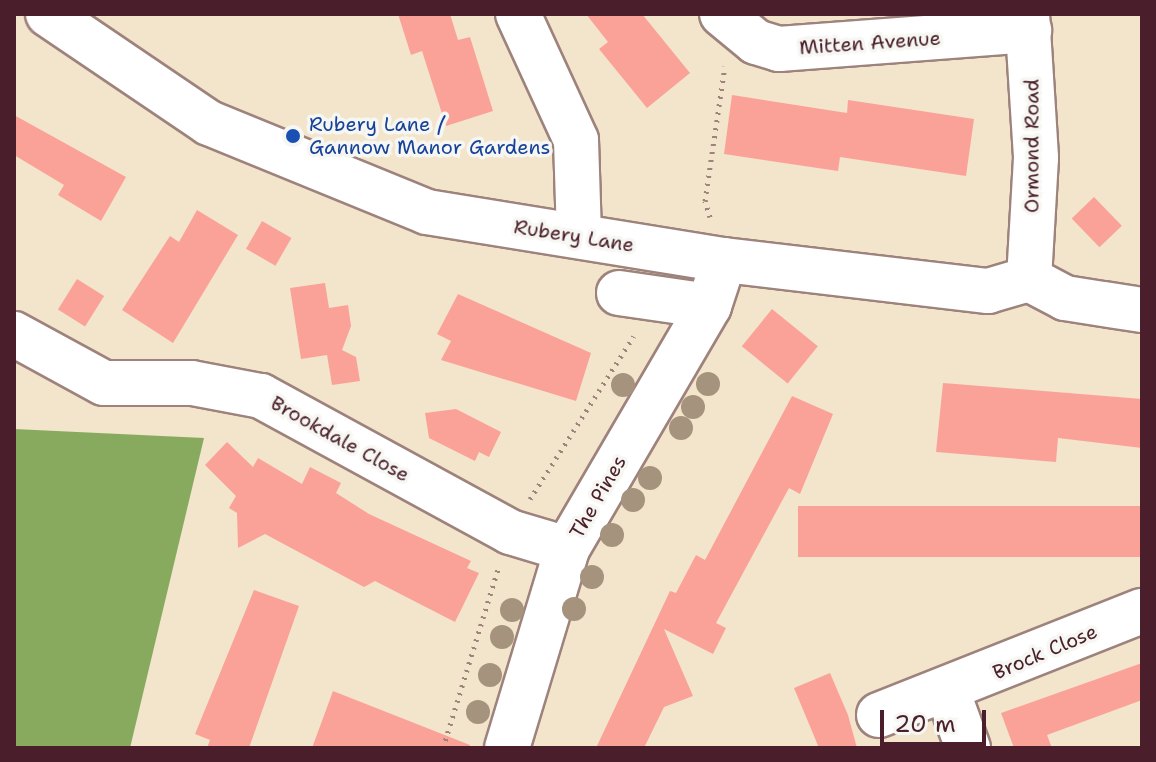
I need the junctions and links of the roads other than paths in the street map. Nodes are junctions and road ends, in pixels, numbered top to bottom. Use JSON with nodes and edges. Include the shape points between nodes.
{"nodes":[{"id":1,"x":48,"y":14,"type":"edge"},
{"id":2,"x":518,"y":14,"type":"edge"},
{"id":3,"x":727,"y":18,"type":"edge"},
{"id":4,"x":1028,"y":22,"type":"edge"},
{"id":5,"x":579,"y":236,"type":"junction"},
{"id":6,"x":724,"y":260,"type":"junction"},
{"id":7,"x":1029,"y":279,"type":"junction"},
{"id":8,"x":619,"y":293,"type":"dead end"},
{"id":9,"x":709,"y":306,"type":"junction"},
{"id":10,"x":1142,"y":310,"type":"edge"},
{"id":11,"x":14,"y":334,"type":"edge"},
{"id":12,"x":567,"y":549,"type":"junction"},
{"id":13,"x":1142,"y":611,"type":"edge"},
{"id":14,"x":948,"y":693,"type":"junction"},
{"id":15,"x":879,"y":715,"type":"dead end"},
{"id":16,"x":507,"y":748,"type":"edge"},
{"id":17,"x":968,"y":748,"type":"edge"}],
"edges":[{"from":1,"to":5,"type":"street","name":"Rubery Lane","via":[[183,107],[272,152],[427,212]]},
{"from":2,"to":5,"type":"street","via":[[576,140]]},
{"from":3,"to":4,"type":"street","name":"Mitten Avenue","via":[[779,49]]},
{"from":4,"to":7,"type":"street","name":"Ormond Road","via":[[1036,158]]},
{"from":5,"to":6,"type":"street","name":"Rubery Lane"},
{"from":6,"to":7,"type":"street","name":"Rubery Lane","via":[[988,291]]},
{"from":6,"to":9,"type":"street","name":"The Pines"},
{"from":7,"to":10,"type":"street","via":[[1065,298]]},
{"from":8,"to":9,"type":"street"},
{"from":9,"to":12,"type":"street","name":"The Pines"},
{"from":11,"to":12,"type":"street","name":"Brookdale Close","via":[[104,383],[192,383],[261,396],[510,532]]},
{"from":12,"to":16,"type":"street","name":"The Pines"},
{"from":13,"to":14,"type":"street","name":"Brock Close"},
{"from":14,"to":15,"type":"street","name":"Brock Close"},
{"from":14,"to":17,"type":"street"}]}
